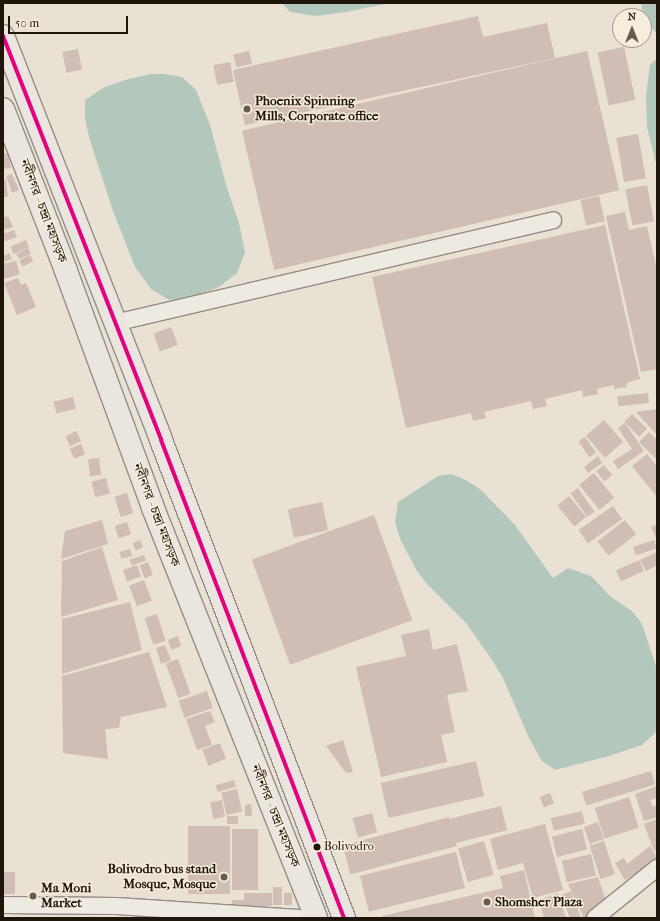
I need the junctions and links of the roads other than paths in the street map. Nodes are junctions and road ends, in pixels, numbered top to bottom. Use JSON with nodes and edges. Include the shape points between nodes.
{"nodes":[{"id":1,"x":3,"y":36,"type":"edge"},
{"id":2,"x":3,"y":109,"type":"edge"},
{"id":3,"x":8,"y":135,"type":"edge"},
{"id":4,"x":553,"y":220,"type":"dead end"},
{"id":5,"x":115,"y":323,"type":"junction"},
{"id":6,"x":657,"y":868,"type":"edge"},
{"id":7,"x":3,"y":905,"type":"edge"},
{"id":8,"x":299,"y":918,"type":"edge"},
{"id":9,"x":316,"y":918,"type":"edge"},
{"id":10,"x":344,"y":918,"type":"edge"},
{"id":11,"x":595,"y":918,"type":"edge"}],
"edges":[{"from":1,"to":5,"type":"highway","name":"নবীনগর - চন্দ্রা মহাসড়ক"},
{"from":2,"to":3,"type":"highway","name":"নবীনগর - চন্দ্রা মহাসড়ক"},
{"from":3,"to":9,"type":"highway","name":"নবীনগর - চন্দ্রা মহাসড়ক","via":[[66,271],[153,508]]},
{"from":4,"to":5,"type":"street"},
{"from":5,"to":10,"type":"highway","name":"নবীনগর - চন্দ্রা মহাসড়ক"},
{"from":6,"to":11,"type":"street"},
{"from":7,"to":8,"type":"street","via":[[117,906]]}]}
